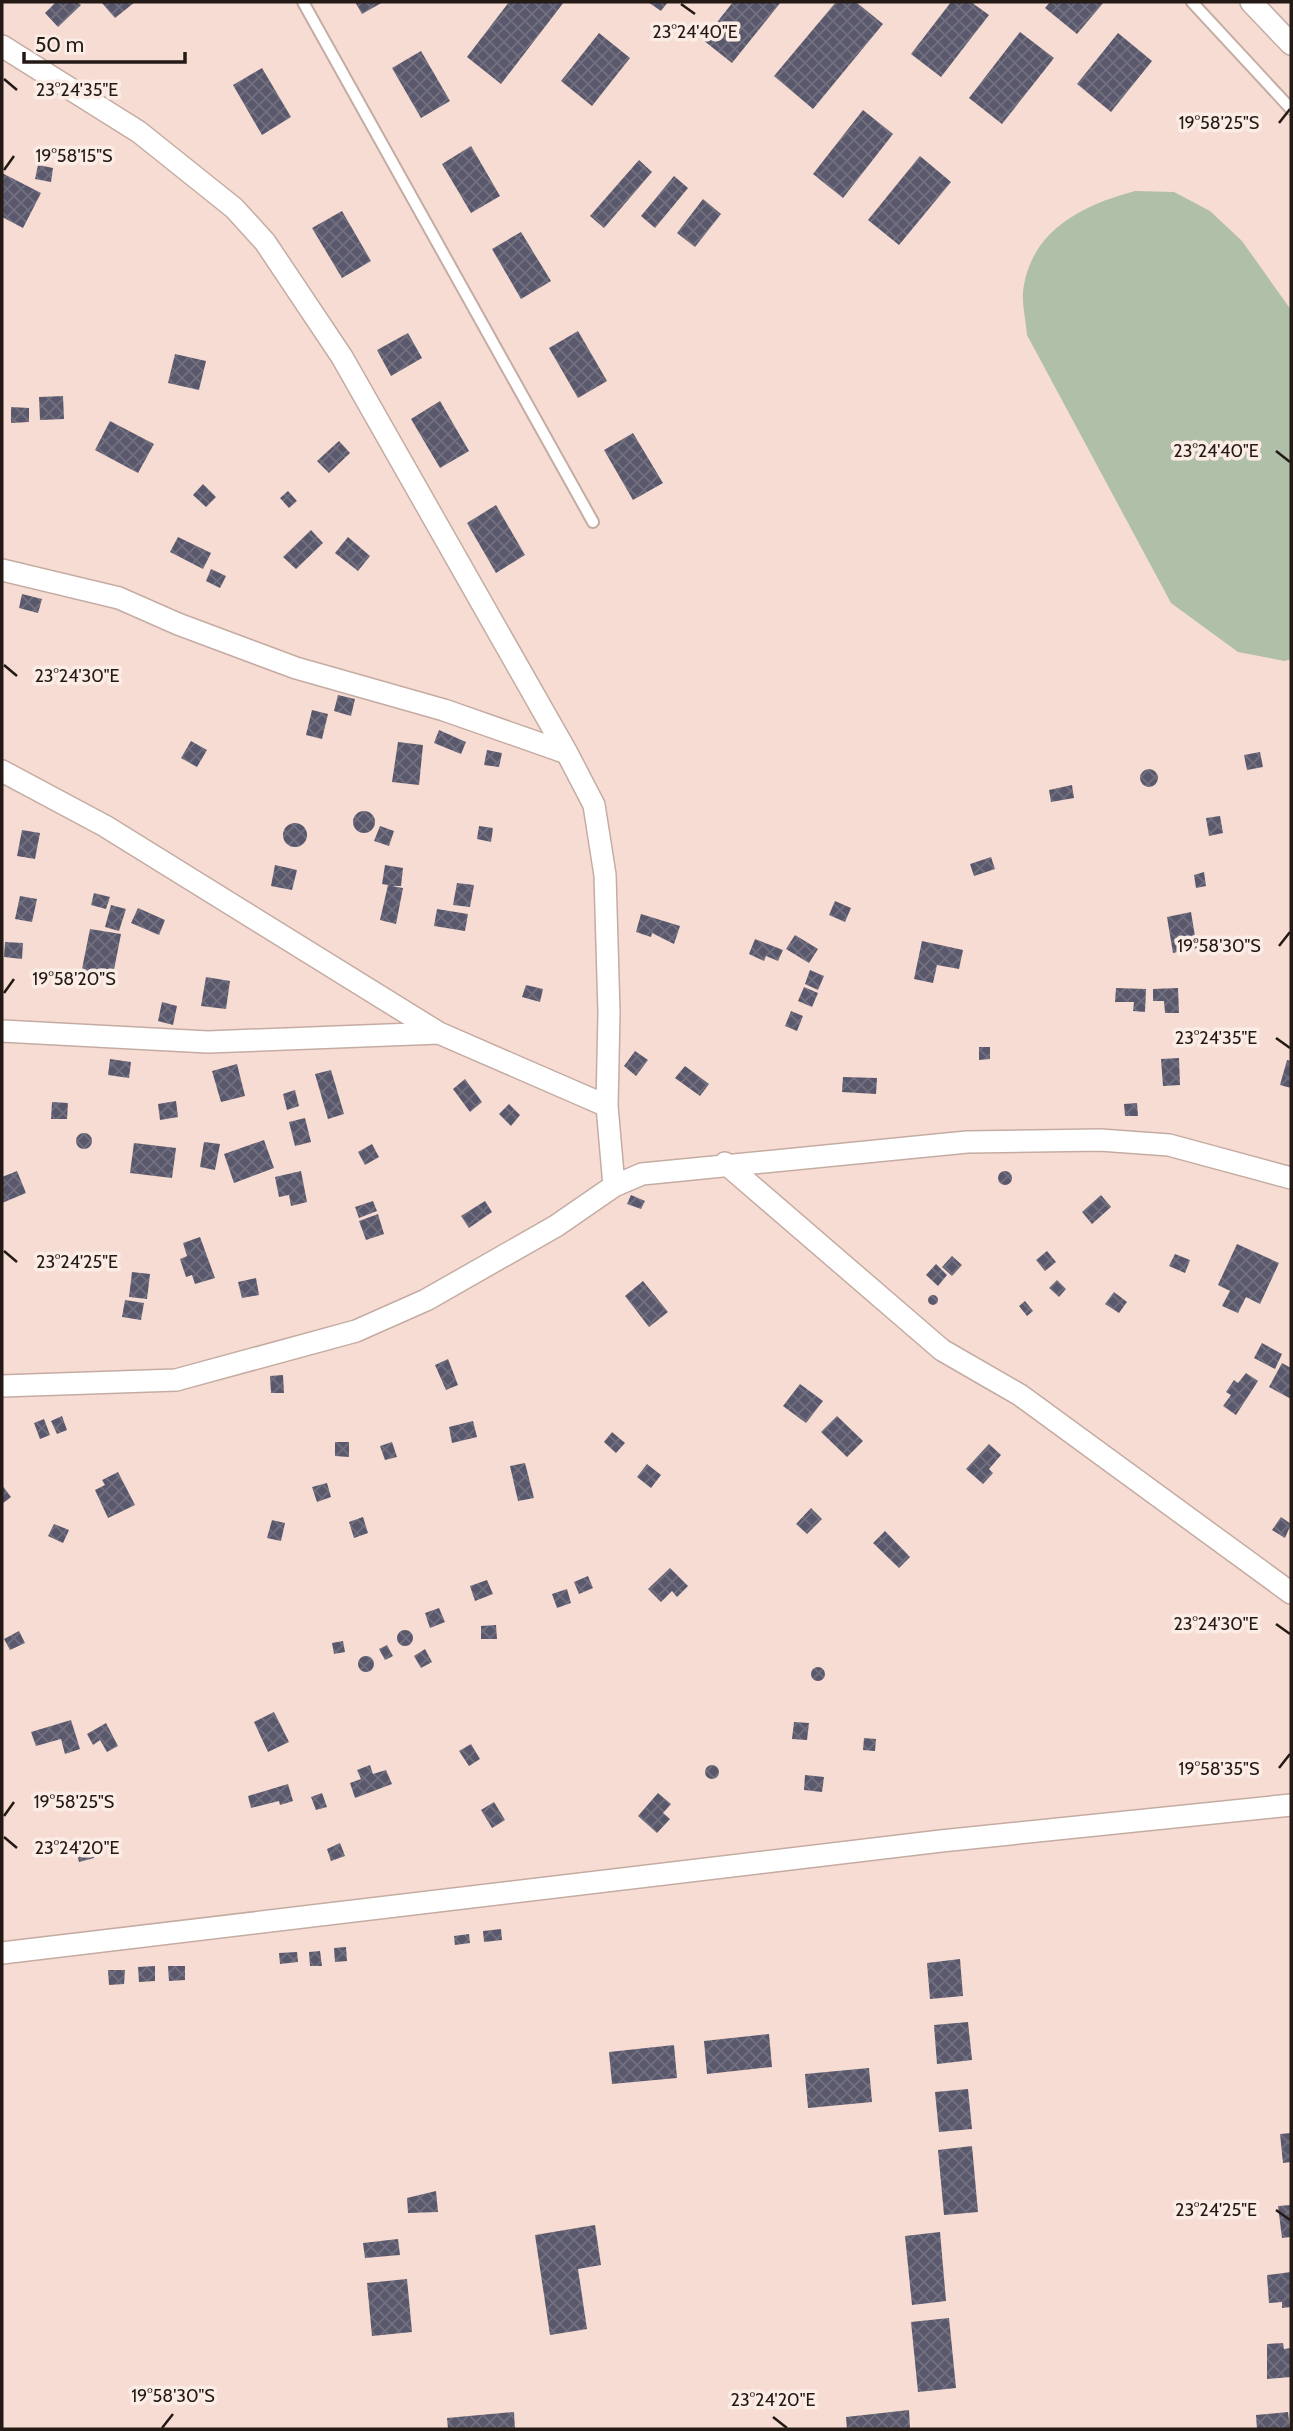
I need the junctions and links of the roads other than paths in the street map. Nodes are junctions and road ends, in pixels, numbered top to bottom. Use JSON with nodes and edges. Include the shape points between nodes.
{"nodes":[{"id":1,"x":303,"y":2,"type":"edge"},
{"id":2,"x":1192,"y":2,"type":"edge"},
{"id":3,"x":1251,"y":2,"type":"edge"},
{"id":4,"x":1291,"y":44,"type":"edge"},
{"id":5,"x":2,"y":46,"type":"edge"},
{"id":6,"x":1291,"y":109,"type":"edge"},
{"id":7,"x":593,"y":523,"type":"dead end"},
{"id":8,"x":2,"y":570,"type":"edge"},
{"id":9,"x":568,"y":753,"type":"junction"},
{"id":10,"x":2,"y":771,"type":"edge"},
{"id":11,"x":2,"y":1031,"type":"edge"},
{"id":12,"x":439,"y":1033,"type":"junction"},
{"id":13,"x":607,"y":1106,"type":"junction"},
{"id":14,"x":725,"y":1163,"type":"junction"},
{"id":15,"x":1291,"y":1178,"type":"edge"},
{"id":16,"x":614,"y":1186,"type":"junction"},
{"id":17,"x":2,"y":1386,"type":"edge"},
{"id":18,"x":1291,"y":1593,"type":"edge"},
{"id":19,"x":1291,"y":1805,"type":"edge"},
{"id":20,"x":2,"y":1953,"type":"edge"}],
"edges":[{"from":1,"to":7,"type":"lane"},
{"from":2,"to":6,"type":"lane"},
{"from":3,"to":4,"type":"street"},
{"from":5,"to":9,"type":"street","via":[[139,131],[234,208],[265,242],[342,357]]},
{"from":8,"to":9,"type":"street","via":[[119,598],[296,668],[444,710]]},
{"from":9,"to":13,"type":"street","via":[[594,804],[602,853],[607,916]]},
{"from":10,"to":12,"type":"street","via":[[105,826]]},
{"from":11,"to":12,"type":"street","via":[[208,1042]]},
{"from":12,"to":13,"type":"street"},
{"from":13,"to":16,"type":"street"},
{"from":14,"to":15,"type":"street","via":[[967,1142],[1132,1141],[1169,1145]]},
{"from":14,"to":16,"type":"street","via":[[642,1174]]},
{"from":14,"to":18,"type":"street","via":[[942,1350],[1020,1395]]},
{"from":16,"to":17,"type":"street","via":[[556,1226],[426,1300],[356,1331],[176,1380]]},
{"from":19,"to":20,"type":"street","via":[[929,1842]]}]}
